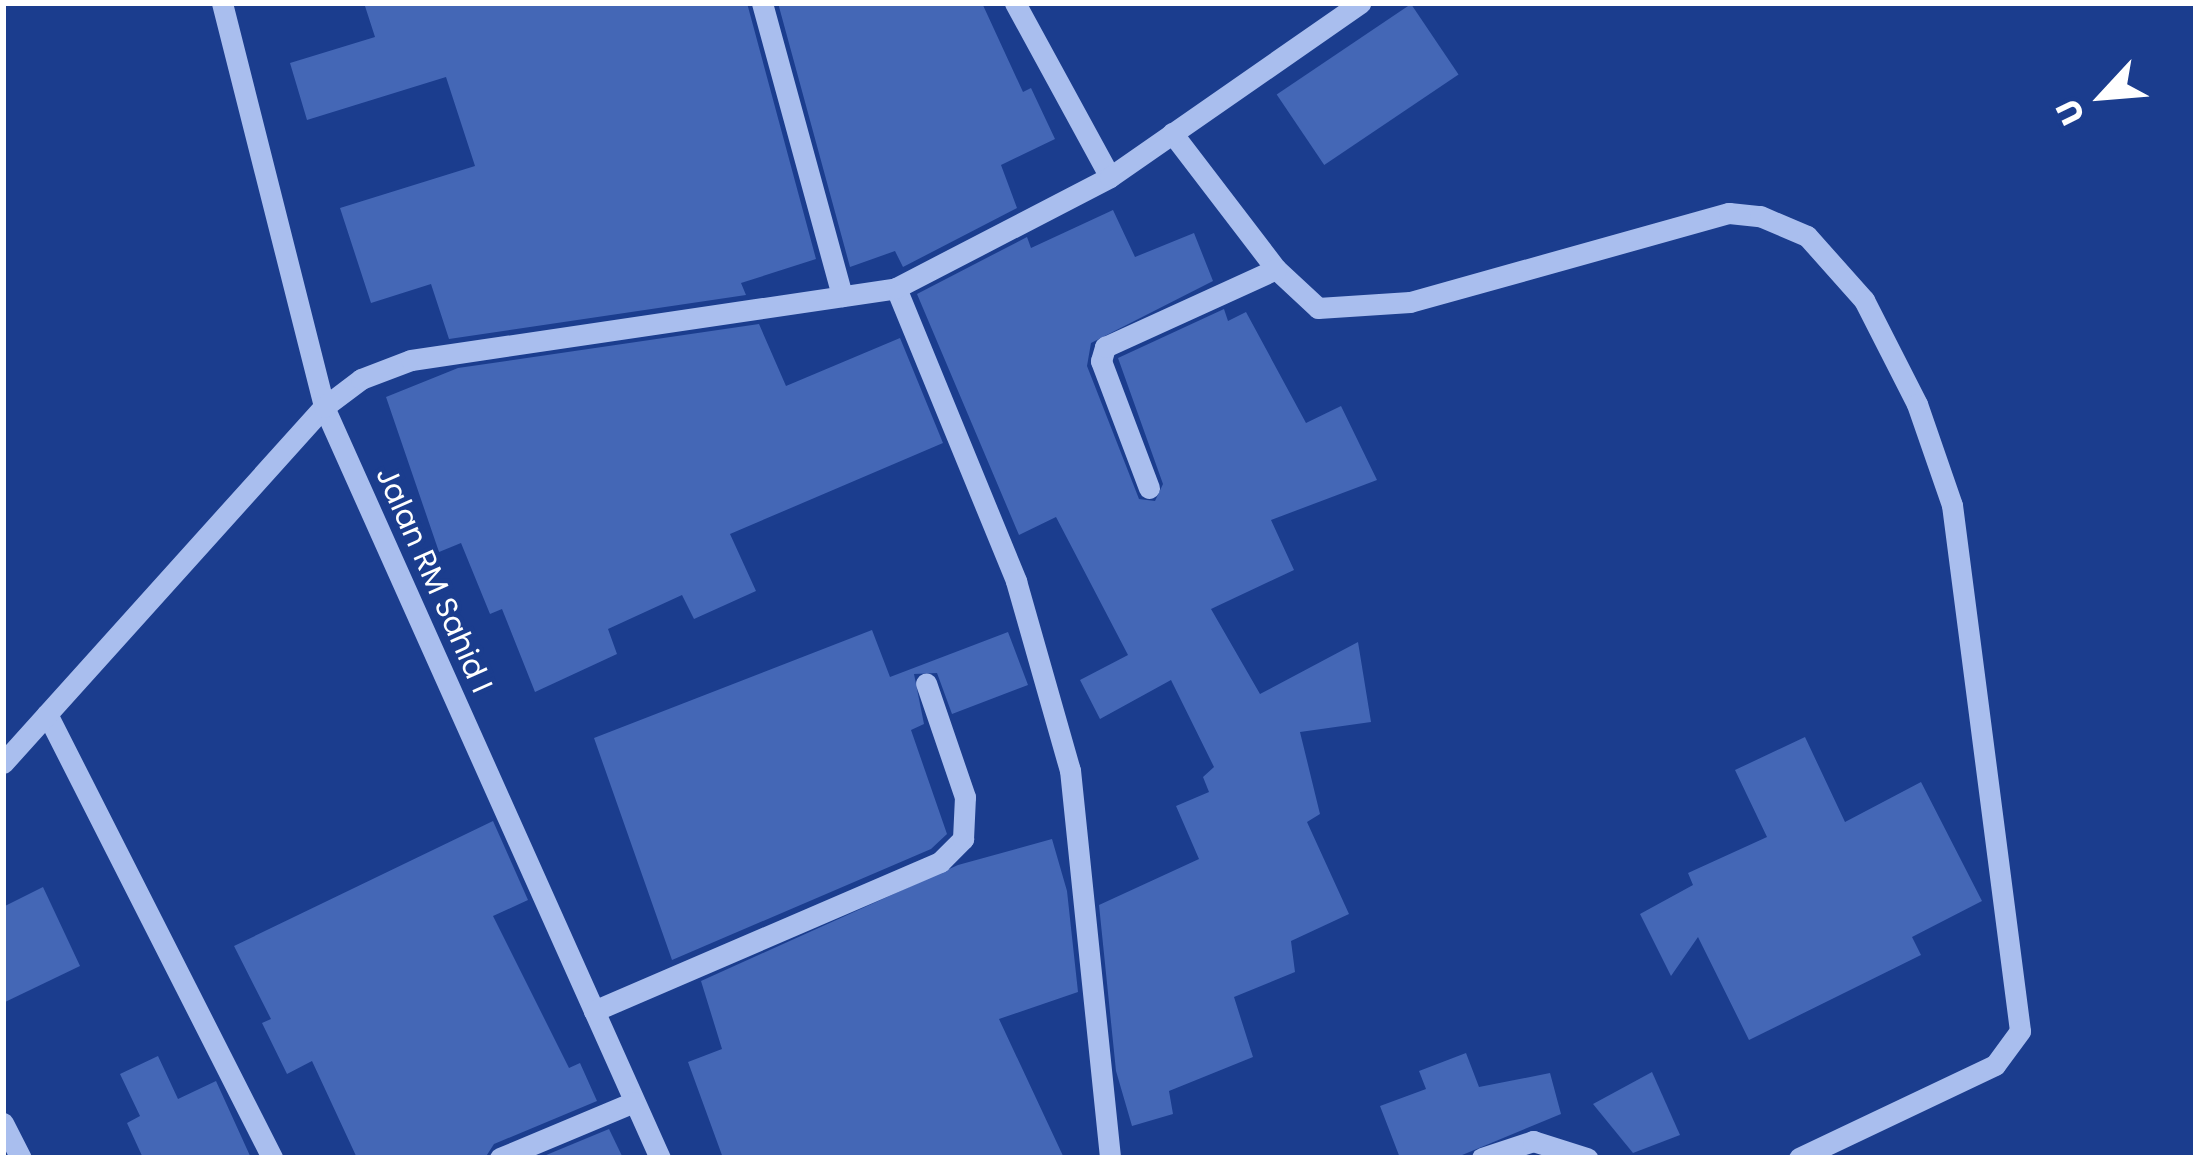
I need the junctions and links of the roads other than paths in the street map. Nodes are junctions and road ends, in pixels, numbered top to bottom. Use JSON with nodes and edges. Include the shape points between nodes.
{"nodes":[{"id":1,"x":221,"y":3,"type":"edge"},
{"id":2,"x":762,"y":3,"type":"edge"},
{"id":3,"x":1015,"y":3,"type":"edge"},
{"id":4,"x":1360,"y":3,"type":"edge"},
{"id":5,"x":1172,"y":133,"type":"junction"},
{"id":6,"x":1110,"y":178,"type":"junction"},
{"id":7,"x":1276,"y":269,"type":"junction"},
{"id":8,"x":896,"y":289,"type":"junction"},
{"id":9,"x":842,"y":296,"type":"junction"},
{"id":10,"x":324,"y":407,"type":"junction"},
{"id":11,"x":1149,"y":488,"type":"dead end"},
{"id":12,"x":926,"y":682,"type":"dead end"},
{"id":13,"x":46,"y":714,"type":"junction"},
{"id":14,"x":3,"y":763,"type":"edge"},
{"id":15,"x":594,"y":1011,"type":"junction"},
{"id":16,"x":634,"y":1102,"type":"junction"},
{"id":17,"x":3,"y":1123,"type":"edge"},
{"id":18,"x":21,"y":1158,"type":"edge"},
{"id":19,"x":272,"y":1158,"type":"edge"},
{"id":20,"x":500,"y":1158,"type":"edge"},
{"id":21,"x":659,"y":1158,"type":"edge"},
{"id":22,"x":1110,"y":1158,"type":"edge"},
{"id":23,"x":1482,"y":1158,"type":"edge"},
{"id":24,"x":1587,"y":1158,"type":"edge"},
{"id":25,"x":1799,"y":1158,"type":"edge"}],
"edges":[{"from":1,"to":10,"type":"street","name":"Jalan RM Sahid I"},
{"from":2,"to":9,"type":"street"},
{"from":3,"to":6,"type":"street"},
{"from":4,"to":5,"type":"street"},
{"from":5,"to":6,"type":"street"},
{"from":5,"to":7,"type":"street"},
{"from":6,"to":8,"type":"street"},
{"from":7,"to":11,"type":"street","via":[[1105,347],[1101,361]]},
{"from":7,"to":25,"type":"street","via":[[1318,308],[1367,311],[1729,212],[1760,215],[1807,236],[1864,300],[1918,404],[1952,505],[2020,1031],[1995,1065]]},
{"from":8,"to":9,"type":"street"},
{"from":8,"to":22,"type":"street","via":[[1016,580],[1070,770]]},
{"from":9,"to":10,"type":"street","via":[[411,360],[361,379]]},
{"from":10,"to":13,"type":"street"},
{"from":10,"to":15,"type":"street","name":"Jalan RM Sahid I"},
{"from":12,"to":15,"type":"street","via":[[965,797],[963,839],[940,862]]},
{"from":13,"to":14,"type":"street"},
{"from":13,"to":19,"type":"street"},
{"from":15,"to":16,"type":"street","name":"Jalan RM Sahid I"},
{"from":16,"to":20,"type":"street"},
{"from":16,"to":21,"type":"street","name":"Jalan RM Sahid I"},
{"from":17,"to":18,"type":"street"},
{"from":23,"to":24,"type":"street","via":[[1533,1142]]}]}
